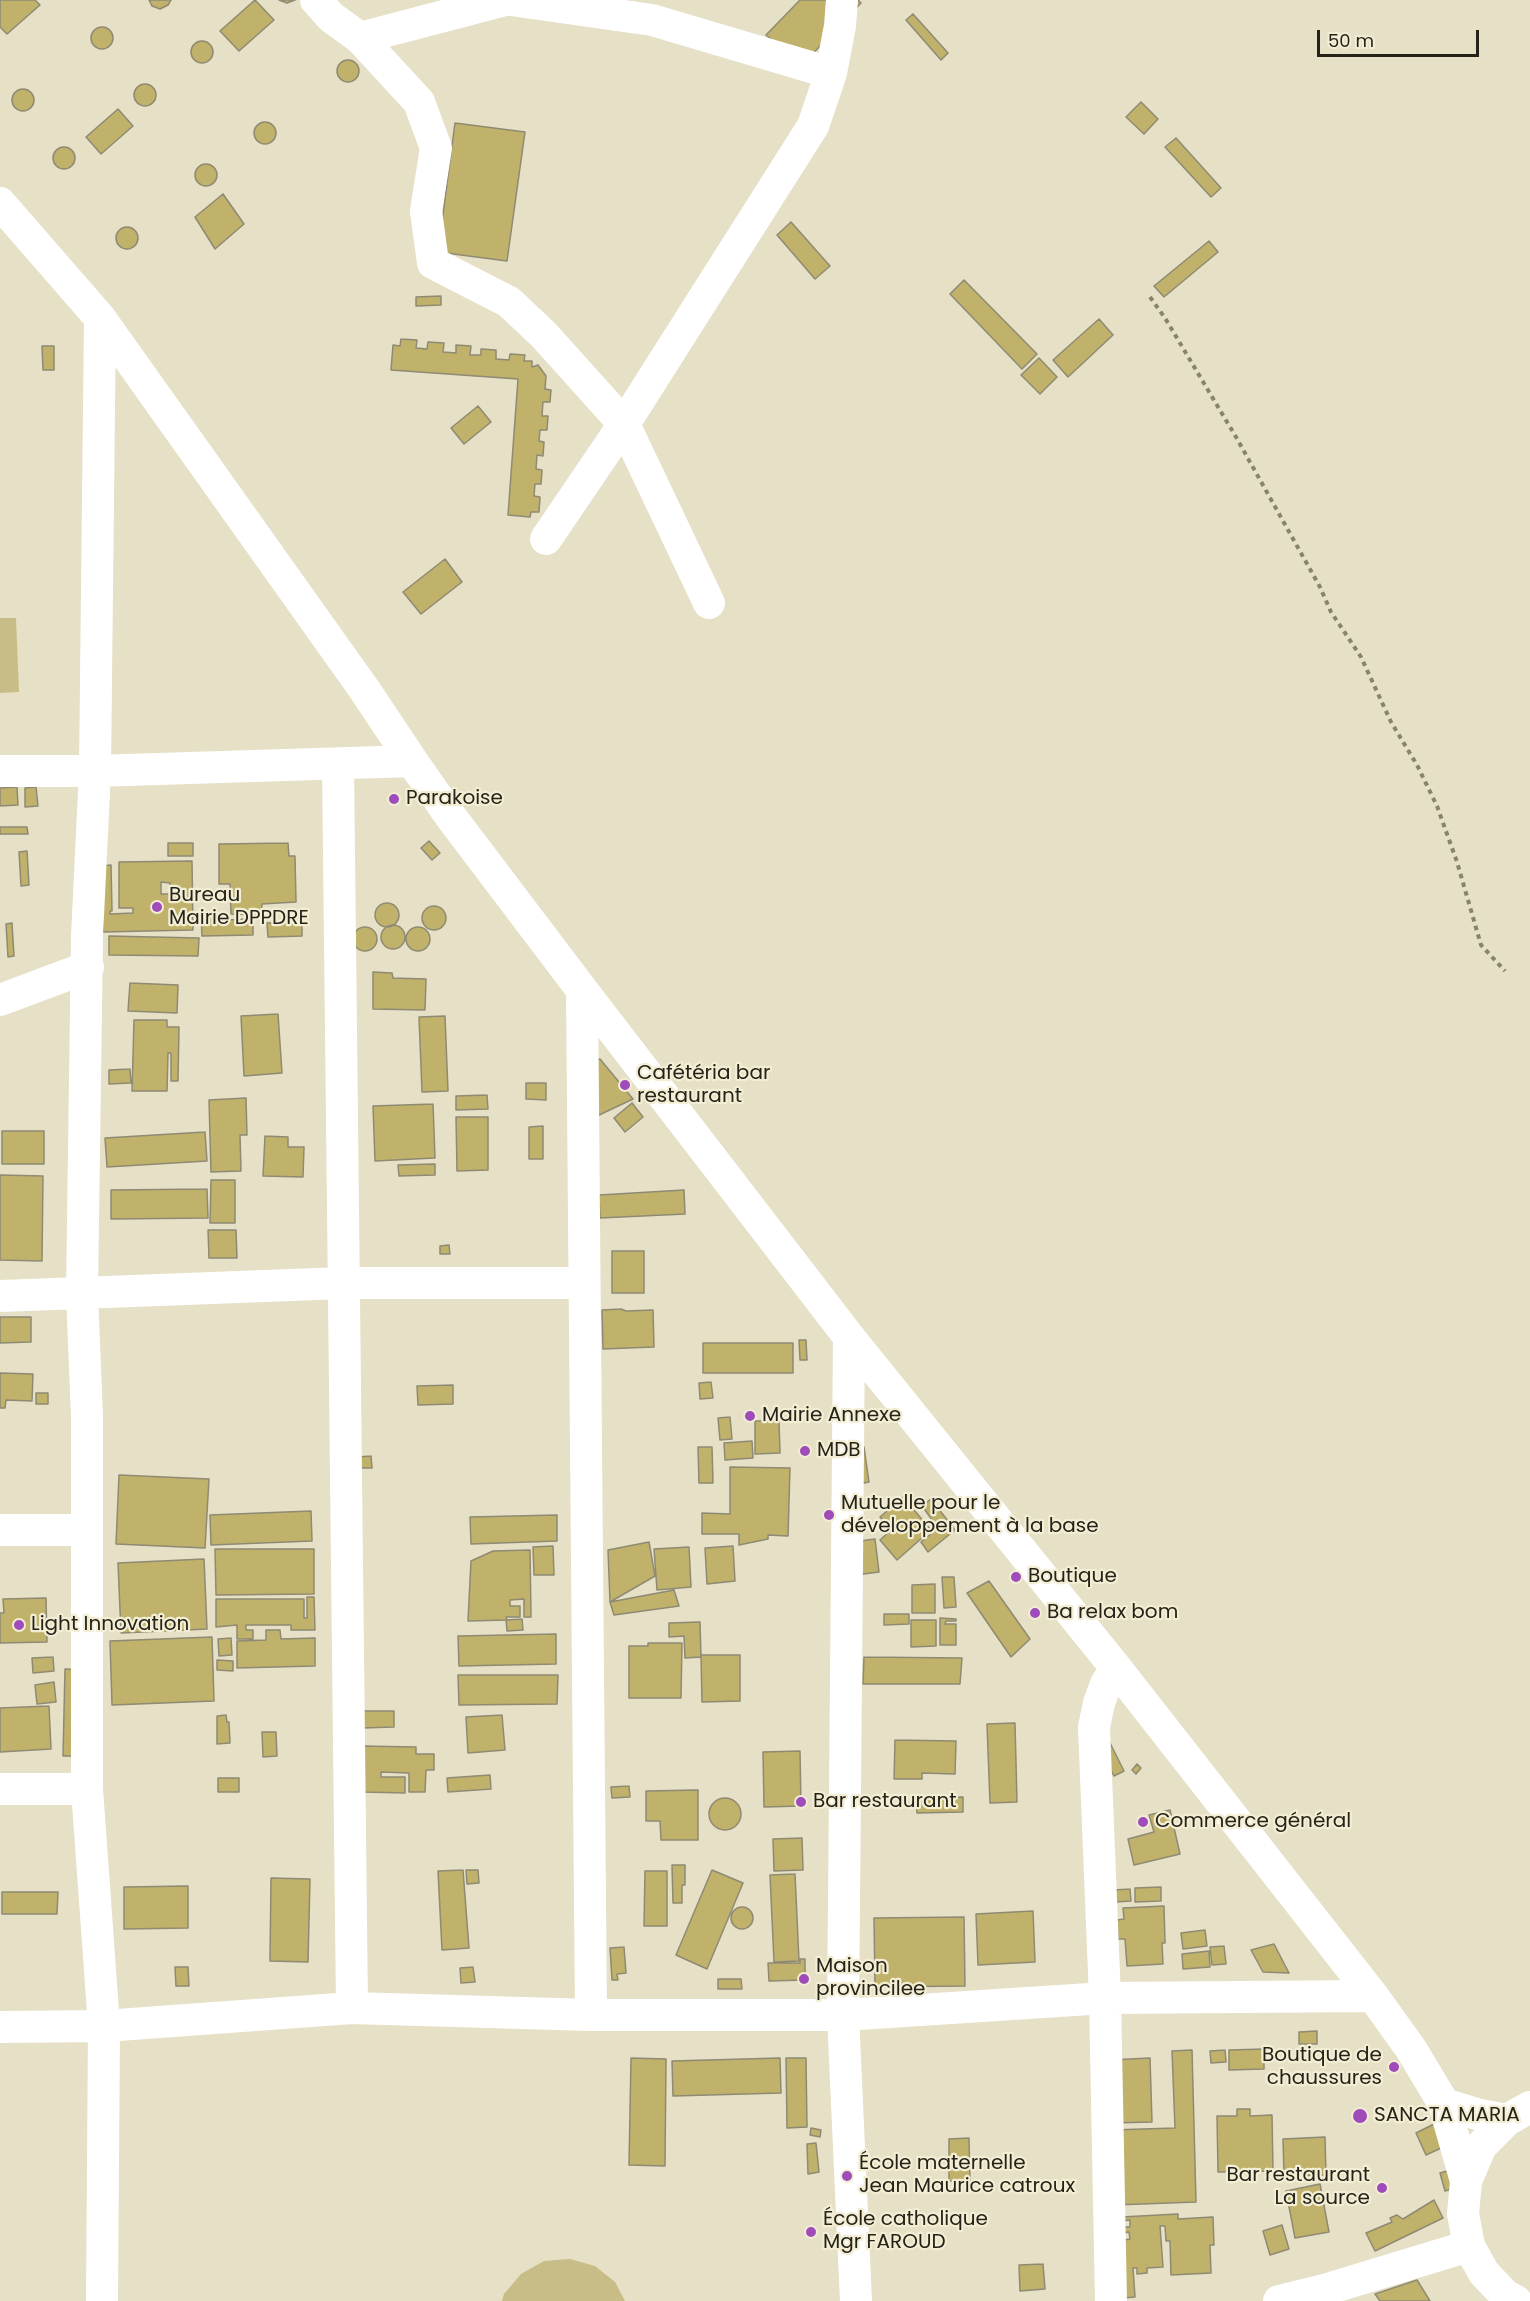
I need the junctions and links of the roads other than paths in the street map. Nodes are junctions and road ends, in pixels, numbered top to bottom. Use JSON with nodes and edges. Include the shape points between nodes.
{"nodes":[{"id":1,"x":316,"y":0,"type":"edge"},
{"id":2,"x":505,"y":0,"type":"edge"},
{"id":3,"x":511,"y":0,"type":"edge"},
{"id":4,"x":842,"y":0,"type":"edge"},
{"id":5,"x":360,"y":38,"type":"junction"},
{"id":6,"x":831,"y":73,"type":"junction"},
{"id":7,"x":0,"y":203,"type":"edge"},
{"id":8,"x":100,"y":318,"type":"junction"},
{"id":9,"x":624,"y":424,"type":"junction"},
{"id":10,"x":546,"y":539,"type":"dead end"},
{"id":11,"x":709,"y":603,"type":"dead end"},
{"id":12,"x":412,"y":761,"type":"junction"},
{"id":13,"x":338,"y":764,"type":"junction"},
{"id":14,"x":0,"y":771,"type":"edge"},
{"id":15,"x":94,"y":771,"type":"junction"},
{"id":16,"x":88,"y":967,"type":"junction"},
{"id":17,"x":582,"y":990,"type":"junction"},
{"id":18,"x":0,"y":1000,"type":"edge"},
{"id":19,"x":344,"y":1283,"type":"junction"},
{"id":20,"x":584,"y":1283,"type":"junction"},
{"id":21,"x":82,"y":1294,"type":"junction"},
{"id":22,"x":0,"y":1296,"type":"edge"},
{"id":23,"x":849,"y":1337,"type":"junction"},
{"id":24,"x":0,"y":1530,"type":"edge"},
{"id":25,"x":87,"y":1530,"type":"junction"},
{"id":26,"x":1116,"y":1668,"type":"junction"},
{"id":27,"x":0,"y":1789,"type":"edge"},
{"id":28,"x":87,"y":1789,"type":"junction"},
{"id":29,"x":1373,"y":1996,"type":"junction"},
{"id":30,"x":1105,"y":1998,"type":"junction"},
{"id":31,"x":352,"y":2008,"type":"junction"},
{"id":32,"x":591,"y":2015,"type":"junction"},
{"id":33,"x":843,"y":2015,"type":"junction"},
{"id":34,"x":104,"y":2026,"type":"junction"},
{"id":35,"x":0,"y":2027,"type":"edge"},
{"id":36,"x":1444,"y":2104,"type":"junction"},
{"id":37,"x":1519,"y":2113,"type":"edge"},
{"id":38,"x":1466,"y":2181,"type":"junction"},
{"id":39,"x":1469,"y":2246,"type":"junction"},
{"id":40,"x":1508,"y":2299,"type":"edge"},
{"id":41,"x":102,"y":2301,"type":"edge"},
{"id":42,"x":856,"y":2301,"type":"edge"},
{"id":43,"x":1111,"y":2301,"type":"edge"},
{"id":44,"x":1279,"y":2301,"type":"edge"}],
"edges":[{"from":1,"to":5,"type":"street","via":[[331,17]]},
{"from":2,"to":5,"type":"street"},
{"from":3,"to":6,"type":"street","via":[[652,20]]},
{"from":4,"to":6,"type":"street"},
{"from":5,"to":9,"type":"street","via":[[419,102],[436,148],[426,211],[433,263],[509,302]]},
{"from":6,"to":9,"type":"street","via":[[813,126]]},
{"from":7,"to":8,"type":"street"},
{"from":8,"to":12,"type":"street"},
{"from":8,"to":15,"type":"street"},
{"from":9,"to":10,"type":"street"},
{"from":9,"to":11,"type":"street"},
{"from":12,"to":13,"type":"street"},
{"from":12,"to":17,"type":"street"},
{"from":13,"to":15,"type":"street"},
{"from":13,"to":19,"type":"street"},
{"from":14,"to":15,"type":"street"},
{"from":15,"to":16,"type":"street"},
{"from":16,"to":18,"type":"street"},
{"from":16,"to":21,"type":"street"},
{"from":17,"to":20,"type":"street"},
{"from":17,"to":23,"type":"street"},
{"from":19,"to":20,"type":"street"},
{"from":19,"to":21,"type":"street"},
{"from":19,"to":31,"type":"street"},
{"from":20,"to":32,"type":"street"},
{"from":21,"to":22,"type":"street"},
{"from":21,"to":25,"type":"street"},
{"from":23,"to":26,"type":"street"},
{"from":23,"to":33,"type":"street"},
{"from":24,"to":25,"type":"street"},
{"from":25,"to":28,"type":"street"},
{"from":26,"to":29,"type":"street"},
{"from":26,"to":30,"type":"street","via":[[1106,1684],[1094,1727]]},
{"from":27,"to":28,"type":"street"},
{"from":28,"to":34,"type":"street"},
{"from":29,"to":30,"type":"street"},
{"from":29,"to":36,"type":"street"},
{"from":30,"to":33,"type":"street"},
{"from":30,"to":43,"type":"street"},
{"from":31,"to":32,"type":"street"},
{"from":31,"to":34,"type":"street"},
{"from":32,"to":33,"type":"street"},
{"from":33,"to":42,"type":"street"},
{"from":34,"to":35,"type":"street"},
{"from":34,"to":41,"type":"street"},
{"from":36,"to":37,"type":"street","via":[[1480,2115]]},
{"from":36,"to":38,"type":"street"},
{"from":37,"to":38,"type":"street","via":[[1481,2146]]},
{"from":38,"to":39,"type":"street","via":[[1463,2214]]},
{"from":39,"to":40,"type":"street","via":[[1484,2273]]},
{"from":39,"to":44,"type":"street"}]}
